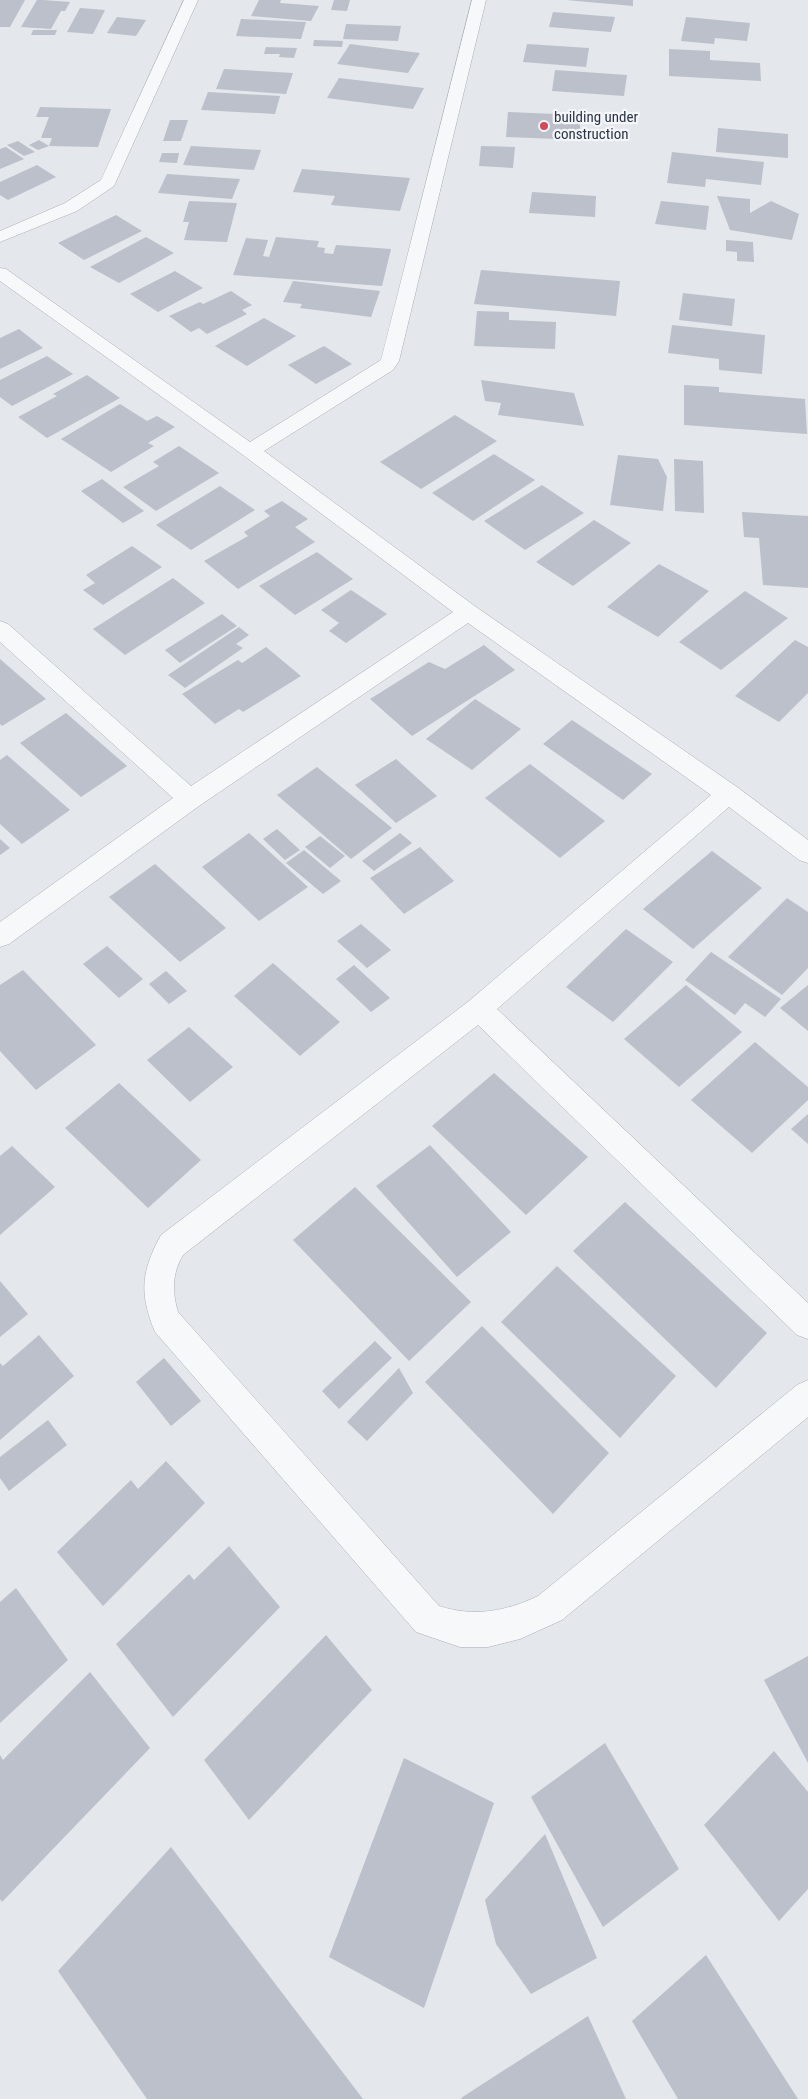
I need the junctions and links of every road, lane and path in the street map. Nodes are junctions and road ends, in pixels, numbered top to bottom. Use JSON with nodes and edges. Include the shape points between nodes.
{"nodes":[{"id":1,"x":191,"y":0,"type":"edge"},
{"id":2,"x":479,"y":0,"type":"edge"},
{"id":3,"x":0,"y":237,"type":"edge"},
{"id":4,"x":0,"y":273,"type":"edge"},
{"id":5,"x":250,"y":451,"type":"junction"},
{"id":6,"x":468,"y":612,"type":"junction"},
{"id":7,"x":0,"y":629,"type":"edge"},
{"id":8,"x":728,"y":794,"type":"junction"},
{"id":9,"x":190,"y":799,"type":"junction"},
{"id":10,"x":808,"y":853,"type":"edge"},
{"id":11,"x":0,"y":936,"type":"edge"},
{"id":12,"x":480,"y":1010,"type":"junction"},
{"id":13,"x":808,"y":1324,"type":"edge"},
{"id":14,"x":808,"y":1396,"type":"edge"}],
"edges":[{"from":1,"to":3,"type":"street","via":[[108,182],[77,204]]},
{"from":2,"to":5,"type":"street","via":[[390,361]]},
{"from":4,"to":5,"type":"street"},
{"from":5,"to":6,"type":"street"},
{"from":6,"to":8,"type":"street"},
{"from":6,"to":9,"type":"street"},
{"from":7,"to":9,"type":"street"},
{"from":8,"to":10,"type":"street"},
{"from":8,"to":12,"type":"street"},
{"from":9,"to":11,"type":"street"},
{"from":12,"to":13,"type":"street"},
{"from":12,"to":14,"type":"street","via":[[172,1245],[162,1261],[157,1283],[159,1302],[166,1320],[428,1620],[464,1630],[497,1629],[550,1608]]}]}
